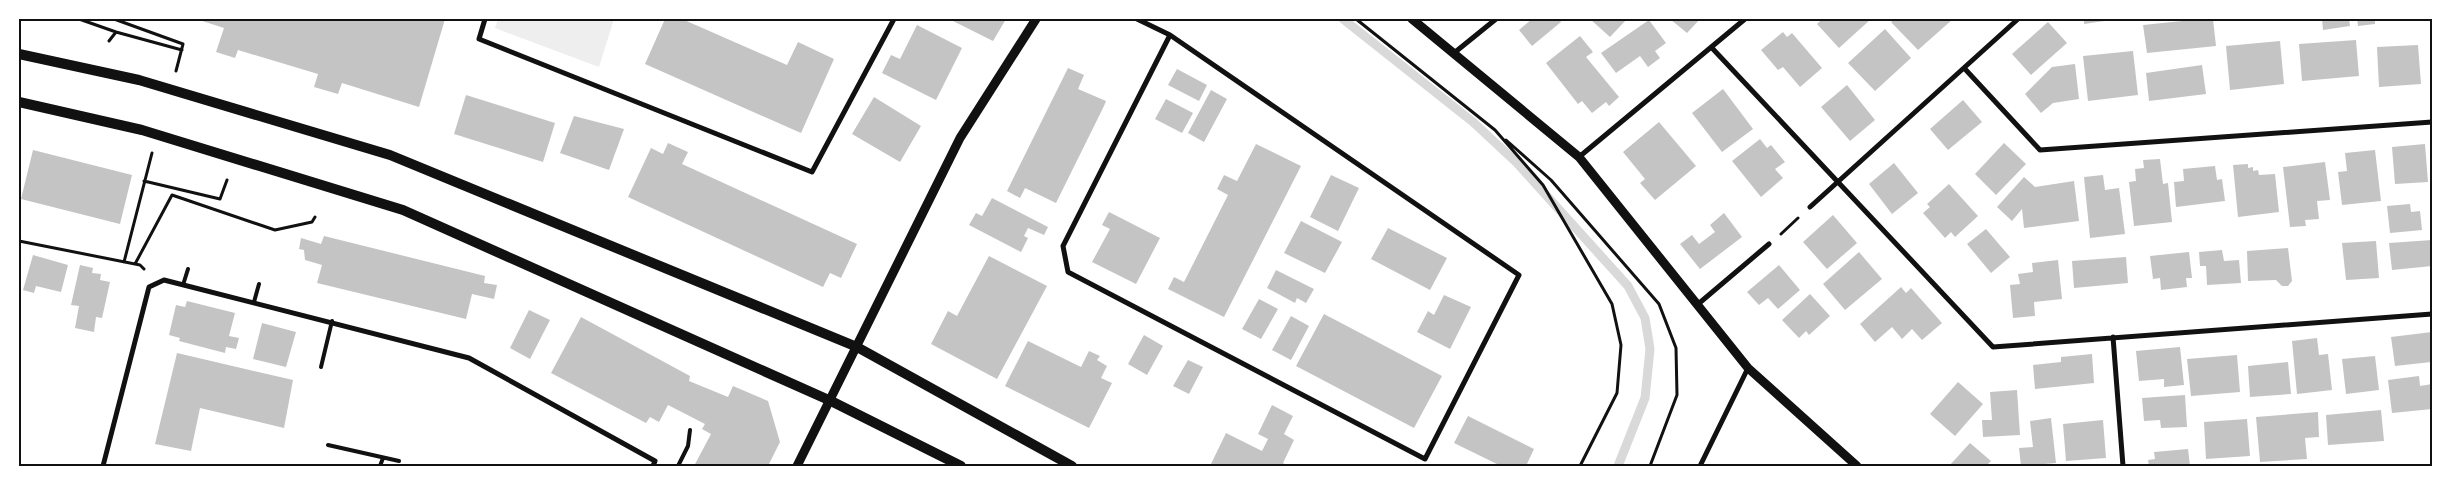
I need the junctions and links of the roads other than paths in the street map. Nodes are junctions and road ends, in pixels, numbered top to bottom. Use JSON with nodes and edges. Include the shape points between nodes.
{"nodes":[{"id":1,"x":485,"y":19,"type":"edge"},
{"id":2,"x":894,"y":19,"type":"edge"},
{"id":3,"x":1036,"y":19,"type":"edge"},
{"id":4,"x":1137,"y":19,"type":"edge"},
{"id":5,"x":1412,"y":19,"type":"edge"},
{"id":6,"x":1496,"y":19,"type":"edge"},
{"id":7,"x":1745,"y":19,"type":"edge"},
{"id":8,"x":2018,"y":19,"type":"edge"},
{"id":9,"x":1170,"y":35,"type":"junction"},
{"id":10,"x":1712,"y":48,"type":"junction"},
{"id":11,"x":1454,"y":53,"type":"junction"},
{"id":12,"x":19,"y":54,"type":"edge"},
{"id":13,"x":1965,"y":69,"type":"junction"},
{"id":14,"x":19,"y":102,"type":"edge"},
{"id":15,"x":2432,"y":122,"type":"edge"},
{"id":16,"x":1579,"y":157,"type":"junction"},
{"id":17,"x":1838,"y":183,"type":"junction"},
{"id":18,"x":1810,"y":207,"type":"road end"},
{"id":19,"x":1769,"y":244,"type":"road end"},
{"id":20,"x":188,"y":269,"type":"dead end"},
{"id":21,"x":258,"y":284,"type":"dead end"},
{"id":22,"x":183,"y":285,"type":"junction"},
{"id":23,"x":254,"y":302,"type":"junction"},
{"id":24,"x":1697,"y":305,"type":"junction"},
{"id":25,"x":2432,"y":314,"type":"edge"},
{"id":26,"x":332,"y":321,"type":"junction"},
{"id":27,"x":2113,"y":337,"type":"junction"},
{"id":28,"x":857,"y":347,"type":"junction"},
{"id":29,"x":321,"y":367,"type":"dead end"},
{"id":30,"x":1748,"y":368,"type":"junction"},
{"id":31,"x":831,"y":401,"type":"junction"},
{"id":32,"x":690,"y":430,"type":"dead end"},
{"id":33,"x":328,"y":445,"type":"dead end"},
{"id":34,"x":383,"y":458,"type":"junction"},
{"id":35,"x":399,"y":462,"type":"dead end"},
{"id":36,"x":105,"y":466,"type":"edge"},
{"id":37,"x":380,"y":466,"type":"edge"},
{"id":38,"x":653,"y":466,"type":"edge"},
{"id":39,"x":678,"y":466,"type":"edge"},
{"id":40,"x":797,"y":466,"type":"edge"},
{"id":41,"x":961,"y":466,"type":"edge"},
{"id":42,"x":1072,"y":466,"type":"edge"},
{"id":43,"x":1700,"y":466,"type":"edge"},
{"id":44,"x":1857,"y":466,"type":"edge"},
{"id":45,"x":2123,"y":466,"type":"edge"}],
"edges":[{"from":1,"to":2,"type":"street","via":[[480,39],[812,172]]},
{"from":3,"to":28,"type":"street","via":[[960,138]]},
{"from":4,"to":9,"type":"street"},
{"from":5,"to":11,"type":"street"},
{"from":6,"to":11,"type":"street"},
{"from":7,"to":10,"type":"street"},
{"from":8,"to":13,"type":"street"},
{"from":9,"to":9,"type":"street","via":[[1063,246],[1068,272],[1426,459],[1519,275]]},
{"from":10,"to":16,"type":"street"},
{"from":10,"to":17,"type":"street"},
{"from":11,"to":16,"type":"street"},
{"from":12,"to":28,"type":"main road","via":[[139,80],[390,155]]},
{"from":13,"to":15,"type":"street","via":[[2040,150]]},
{"from":13,"to":17,"type":"street"},
{"from":14,"to":31,"type":"main road","via":[[142,130],[403,210]]},
{"from":16,"to":24,"type":"street"},
{"from":17,"to":18,"type":"street"},
{"from":17,"to":27,"type":"street","via":[[1993,346]]},
{"from":19,"to":24,"type":"street"},
{"from":20,"to":22,"type":"lane"},
{"from":21,"to":23,"type":"lane"},
{"from":22,"to":23,"type":"street"},
{"from":22,"to":36,"type":"street","via":[[164,280],[148,287]]},
{"from":23,"to":26,"type":"street"},
{"from":24,"to":30,"type":"street"},
{"from":25,"to":27,"type":"street"},
{"from":26,"to":29,"type":"lane"},
{"from":26,"to":38,"type":"street","via":[[469,358],[655,461]]},
{"from":27,"to":45,"type":"street"},
{"from":28,"to":31,"type":"street"},
{"from":28,"to":42,"type":"main road"},
{"from":30,"to":43,"type":"street"},
{"from":30,"to":44,"type":"street"},
{"from":31,"to":40,"type":"street"},
{"from":31,"to":41,"type":"main road"},
{"from":32,"to":39,"type":"lane","via":[[688,446]]},
{"from":33,"to":34,"type":"lane"},
{"from":34,"to":35,"type":"lane"},
{"from":34,"to":37,"type":"lane"}]}
